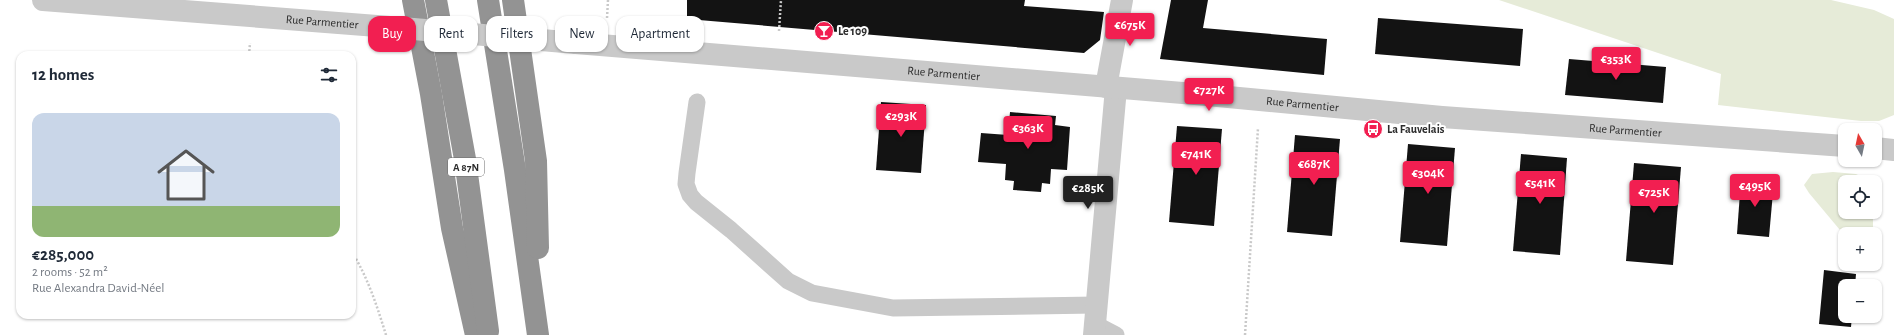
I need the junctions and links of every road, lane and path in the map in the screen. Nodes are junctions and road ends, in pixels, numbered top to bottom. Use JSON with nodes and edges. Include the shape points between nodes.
{"nodes":[{"id":1,"x":43,"y":0,"type":"edge"},
{"id":2,"x":413,"y":0,"type":"edge"},
{"id":3,"x":436,"y":0,"type":"edge"},
{"id":4,"x":488,"y":0,"type":"edge"},
{"id":5,"x":513,"y":0,"type":"edge"},
{"id":6,"x":608,"y":0,"type":"edge"},
{"id":7,"x":781,"y":0,"type":"edge"},
{"id":8,"x":1122,"y":0,"type":"edge"},
{"id":9,"x":607,"y":16,"type":"edge"},
{"id":10,"x":779,"y":31,"type":"dead end"},
{"id":11,"x":1111,"y":88,"type":"junction"},
{"id":12,"x":698,"y":102,"type":"dead end"},
{"id":13,"x":1258,"y":127,"type":"dead end"},
{"id":14,"x":1838,"y":145,"type":"edge"},
{"id":15,"x":1882,"y":149,"type":"edge"},
{"id":16,"x":1894,"y":150,"type":"edge"},
{"id":17,"x":356,"y":259,"type":"edge"},
{"id":18,"x":1095,"y":321,"type":"edge"},
{"id":19,"x":386,"y":335,"type":"edge"},
{"id":20,"x":476,"y":335,"type":"edge"},
{"id":21,"x":488,"y":335,"type":"edge"},
{"id":22,"x":539,"y":335,"type":"edge"},
{"id":23,"x":1116,"y":335,"type":"edge"},
{"id":24,"x":1245,"y":335,"type":"edge"}],
"edges":[{"from":1,"to":11,"type":"street","name":"Rue Parmentier","bridge":true},
{"from":2,"to":20,"type":"highway","via":[[452,228]]},
{"from":3,"to":21,"type":"highway","number":"A 87N","via":[[465,159]]},
{"from":4,"to":22,"type":"highway"},
{"from":5,"to":22,"type":"highway","via":[[536,161]]},
{"from":6,"to":9,"type":"path"},
{"from":7,"to":10,"type":"path"},
{"from":8,"to":11,"type":"street"},
{"from":11,"to":14,"type":"street","name":"Rue Parmentier","via":[[1442,117]]},
{"from":11,"to":18,"type":"street"},
{"from":12,"to":18,"type":"lane","via":[[687,172],[686,184],[690,195],[788,281],[812,293],[893,308]]},
{"from":13,"to":24,"type":"path"},
{"from":15,"to":16,"type":"street"},
{"from":17,"to":19,"type":"path","via":[[377,303]]},
{"from":18,"to":23,"type":"lane"}]}
